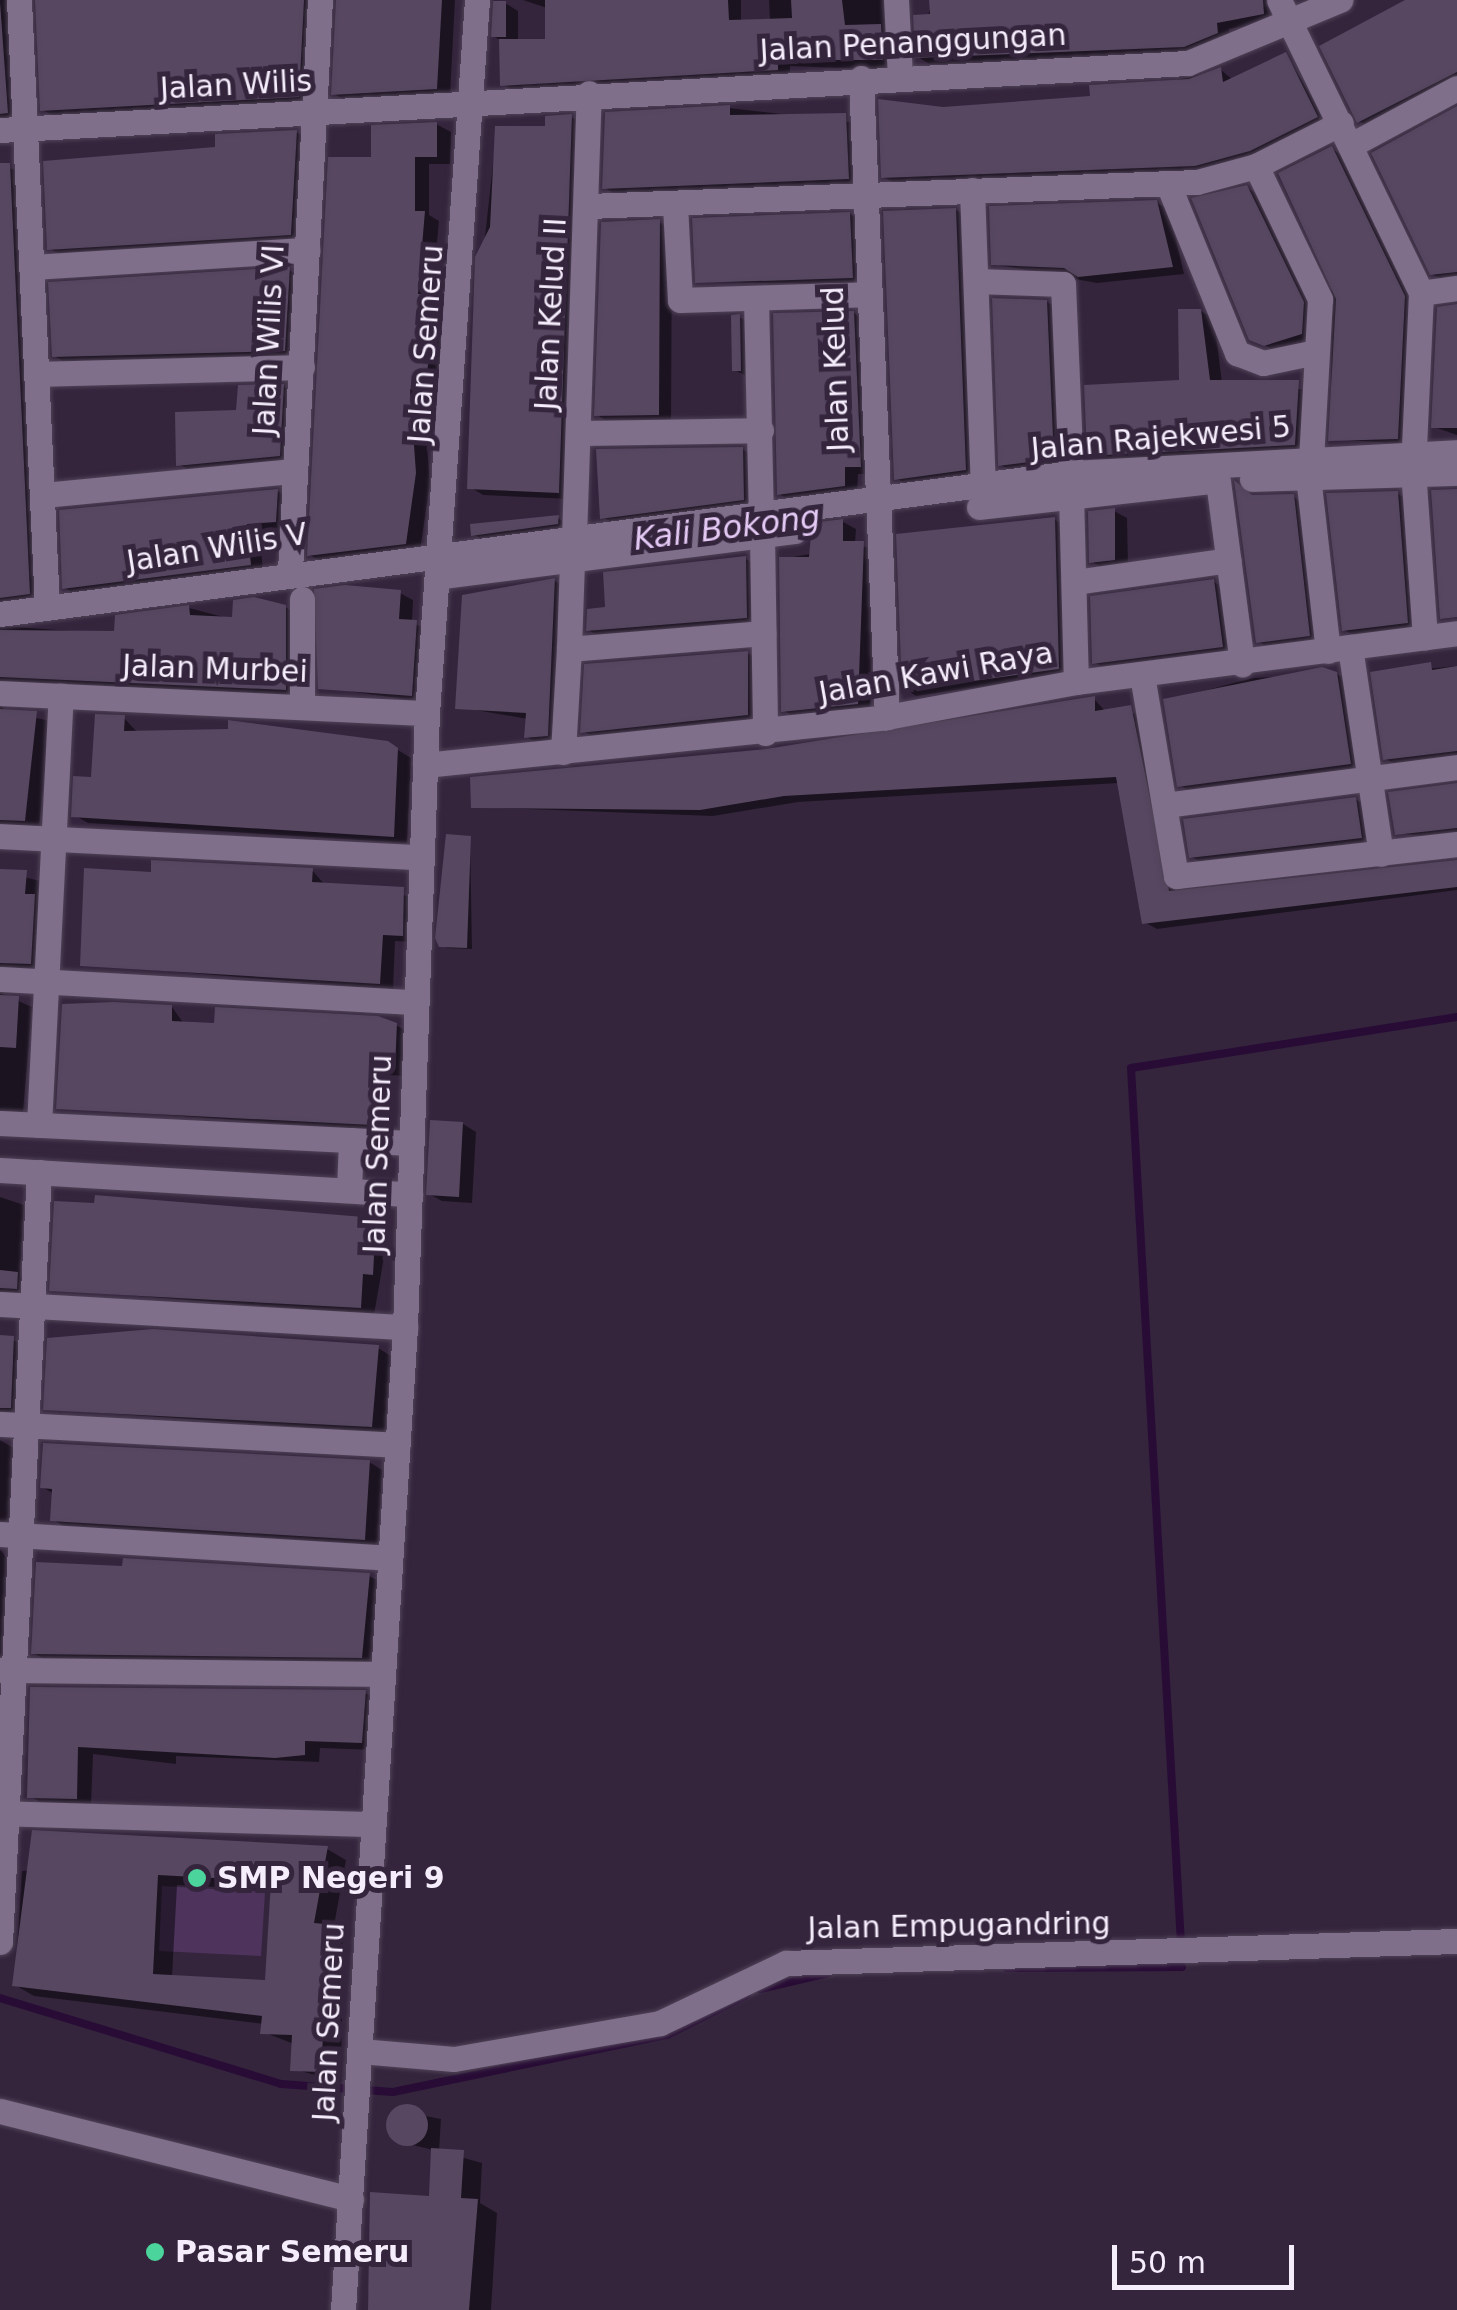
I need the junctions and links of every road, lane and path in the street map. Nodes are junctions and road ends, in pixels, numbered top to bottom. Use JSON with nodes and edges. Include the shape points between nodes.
{"nodes":[{"id":1,"x":19,"y":0,"type":"edge"},
{"id":2,"x":320,"y":0,"type":"edge"},
{"id":3,"x":477,"y":0,"type":"edge"},
{"id":4,"x":896,"y":0,"type":"edge"},
{"id":5,"x":1279,"y":0,"type":"edge"},
{"id":6,"x":1340,"y":0,"type":"edge"},
{"id":7,"x":1293,"y":26,"type":"junction"},
{"id":8,"x":900,"y":76,"type":"junction"},
{"id":9,"x":861,"y":78,"type":"junction"},
{"id":10,"x":1456,"y":90,"type":"edge"},
{"id":11,"x":589,"y":93,"type":"junction"},
{"id":12,"x":476,"y":104,"type":"junction"},
{"id":13,"x":313,"y":114,"type":"junction"},
{"id":14,"x":10,"y":130,"type":"edge"},
{"id":15,"x":1346,"y":134,"type":"junction"},
{"id":16,"x":1256,"y":166,"type":"junction"},
{"id":17,"x":1168,"y":184,"type":"junction"},
{"id":18,"x":972,"y":190,"type":"junction"},
{"id":19,"x":865,"y":200,"type":"junction"},
{"id":20,"x":675,"y":205,"type":"junction"},
{"id":21,"x":589,"y":206,"type":"junction"},
{"id":22,"x":307,"y":250,"type":"junction"},
{"id":23,"x":34,"y":267,"type":"junction"},
{"id":24,"x":976,"y":281,"type":"junction"},
{"id":25,"x":1457,"y":288,"type":"edge"},
{"id":26,"x":1421,"y":293,"type":"junction"},
{"id":27,"x":866,"y":294,"type":"junction"},
{"id":28,"x":756,"y":299,"type":"junction"},
{"id":29,"x":1311,"y":354,"type":"junction"},
{"id":30,"x":302,"y":367,"type":"junction"},
{"id":31,"x":38,"y":374,"type":"junction"},
{"id":32,"x":761,"y":430,"type":"junction"},
{"id":33,"x":579,"y":433,"type":"junction"},
{"id":34,"x":1457,"y":452,"type":"edge"},
{"id":35,"x":1414,"y":464,"type":"junction"},
{"id":36,"x":1310,"y":467,"type":"junction"},
{"id":37,"x":294,"y":470,"type":"junction"},
{"id":38,"x":1457,"y":473,"type":"edge"},
{"id":39,"x":1218,"y":480,"type":"junction"},
{"id":40,"x":1071,"y":484,"type":"junction"},
{"id":41,"x":984,"y":490,"type":"junction"},
{"id":42,"x":43,"y":495,"type":"junction"},
{"id":43,"x":875,"y":513,"type":"junction"},
{"id":44,"x":762,"y":526,"type":"junction"},
{"id":45,"x":573,"y":550,"type":"junction"},
{"id":46,"x":1228,"y":560,"type":"junction"},
{"id":47,"x":443,"y":563,"type":"junction"},
{"id":48,"x":290,"y":570,"type":"junction"},
{"id":49,"x":1074,"y":582,"type":"junction"},
{"id":50,"x":302,"y":598,"type":"dead end"},
{"id":51,"x":47,"y":607,"type":"junction"},
{"id":52,"x":0,"y":614,"type":"edge"},
{"id":53,"x":763,"y":633,"type":"junction"},
{"id":54,"x":1457,"y":634,"type":"edge"},
{"id":55,"x":1425,"y":638,"type":"junction"},
{"id":56,"x":1339,"y":649,"type":"junction"},
{"id":57,"x":569,"y":650,"type":"junction"},
{"id":58,"x":1242,"y":664,"type":"junction"},
{"id":59,"x":1142,"y":674,"type":"junction"},
{"id":60,"x":1076,"y":682,"type":"junction"},
{"id":61,"x":0,"y":693,"type":"edge"},
{"id":62,"x":61,"y":696,"type":"junction"},
{"id":63,"x":302,"y":704,"type":"junction"},
{"id":64,"x":427,"y":713,"type":"junction"},
{"id":65,"x":887,"y":718,"type":"junction"},
{"id":66,"x":765,"y":732,"type":"junction"},
{"id":67,"x":563,"y":752,"type":"junction"},
{"id":68,"x":425,"y":765,"type":"junction"},
{"id":69,"x":1457,"y":767,"type":"edge"},
{"id":70,"x":1371,"y":778,"type":"junction"},
{"id":71,"x":1165,"y":805,"type":"junction"},
{"id":72,"x":0,"y":836,"type":"edge"},
{"id":73,"x":54,"y":838,"type":"junction"},
{"id":74,"x":1457,"y":844,"type":"edge"},
{"id":75,"x":1380,"y":854,"type":"junction"},
{"id":76,"x":421,"y":858,"type":"junction"},
{"id":77,"x":0,"y":979,"type":"edge"},
{"id":78,"x":46,"y":981,"type":"junction"},
{"id":79,"x":414,"y":1002,"type":"junction"},
{"id":80,"x":0,"y":1123,"type":"edge"},
{"id":81,"x":38,"y":1125,"type":"junction"},
{"id":82,"x":351,"y":1140,"type":"junction"},
{"id":83,"x":411,"y":1143,"type":"junction"},
{"id":84,"x":0,"y":1170,"type":"edge"},
{"id":85,"x":39,"y":1172,"type":"junction"},
{"id":86,"x":349,"y":1190,"type":"junction"},
{"id":87,"x":410,"y":1194,"type":"junction"},
{"id":88,"x":0,"y":1304,"type":"edge"},
{"id":89,"x":33,"y":1305,"type":"junction"},
{"id":90,"x":404,"y":1326,"type":"junction"},
{"id":91,"x":0,"y":1424,"type":"edge"},
{"id":92,"x":27,"y":1425,"type":"junction"},
{"id":93,"x":397,"y":1445,"type":"junction"},
{"id":94,"x":10,"y":1535,"type":"edge"},
{"id":95,"x":388,"y":1558,"type":"junction"},
{"id":96,"x":5,"y":1670,"type":"edge"},
{"id":97,"x":379,"y":1674,"type":"junction"},
{"id":98,"x":2,"y":1813,"type":"edge"},
{"id":99,"x":372,"y":1824,"type":"junction"},
{"id":100,"x":1457,"y":1941,"type":"edge"},
{"id":101,"x":0,"y":1942,"type":"edge"},
{"id":102,"x":360,"y":2057,"type":"junction"},
{"id":103,"x":0,"y":2111,"type":"edge"},
{"id":104,"x":351,"y":2200,"type":"junction"},
{"id":105,"x":343,"y":2310,"type":"edge"}],
"edges":[{"from":1,"to":14,"type":"street"},
{"from":2,"to":13,"type":"street","name":"Jalan Wilis VI"},
{"from":3,"to":12,"type":"street","name":"Jalan Semeru"},
{"from":4,"to":8,"type":"street"},
{"from":5,"to":7,"type":"street"},
{"from":6,"to":7,"type":"street","name":"Jalan Penanggungan"},
{"from":7,"to":8,"type":"street","name":"Jalan Penanggungan","via":[[1188,63]]},
{"from":7,"to":15,"type":"street"},
{"from":8,"to":9,"type":"street","name":"Jalan Penanggungan"},
{"from":9,"to":11,"type":"street","name":"Jalan Penanggungan"},
{"from":9,"to":19,"type":"street","name":"Jalan Kelud"},
{"from":10,"to":15,"type":"street"},
{"from":11,"to":12,"type":"street","name":"Jalan Penanggungan"},
{"from":11,"to":21,"type":"street","name":"Jalan Kelud II"},
{"from":12,"to":13,"type":"street","name":"Jalan Wilis"},
{"from":12,"to":47,"type":"street","name":"Jalan Semeru"},
{"from":13,"to":14,"type":"street","name":"Jalan Wilis"},
{"from":13,"to":22,"type":"street","name":"Jalan Wilis VI"},
{"from":14,"to":23,"type":"street"},
{"from":15,"to":16,"type":"street"},
{"from":15,"to":26,"type":"street"},
{"from":16,"to":17,"type":"street"},
{"from":16,"to":29,"type":"street","via":[[1320,299]]},
{"from":17,"to":18,"type":"street"},
{"from":17,"to":29,"type":"street","via":[[1237,353],[1263,363]]},
{"from":18,"to":19,"type":"street"},
{"from":18,"to":24,"type":"street"},
{"from":19,"to":20,"type":"street"},
{"from":19,"to":27,"type":"street","name":"Jalan Kelud"},
{"from":20,"to":21,"type":"street"},
{"from":20,"to":28,"type":"street","via":[[680,300]]},
{"from":21,"to":33,"type":"street","name":"Jalan Kelud II"},
{"from":22,"to":23,"type":"street"},
{"from":22,"to":30,"type":"street","name":"Jalan Wilis VI"},
{"from":23,"to":31,"type":"street"},
{"from":24,"to":40,"type":"street","via":[[1063,284]]},
{"from":24,"to":41,"type":"street"},
{"from":25,"to":26,"type":"street"},
{"from":26,"to":35,"type":"street"},
{"from":27,"to":28,"type":"street"},
{"from":27,"to":43,"type":"street","name":"Jalan Kelud"},
{"from":28,"to":32,"type":"street"},
{"from":29,"to":36,"type":"street"},
{"from":30,"to":31,"type":"street"},
{"from":30,"to":37,"type":"street","name":"Jalan Wilis VI"},
{"from":31,"to":42,"type":"street"},
{"from":32,"to":33,"type":"street"},
{"from":32,"to":44,"type":"street"},
{"from":33,"to":45,"type":"street","name":"Jalan Kelud II"},
{"from":34,"to":35,"type":"street"},
{"from":35,"to":36,"type":"street"},
{"from":35,"to":38,"type":"street"},
{"from":35,"to":55,"type":"street"},
{"from":36,"to":39,"type":"street"},
{"from":36,"to":40,"type":"street","name":"Jalan Rajekwesi 5"},
{"from":36,"to":56,"type":"street"},
{"from":37,"to":42,"type":"street"},
{"from":37,"to":48,"type":"street","name":"Jalan Wilis VI"},
{"from":39,"to":40,"type":"street"},
{"from":39,"to":46,"type":"street"},
{"from":40,"to":41,"type":"street","name":"Jalan Rajekwesi 5"},
{"from":40,"to":43,"type":"street"},
{"from":40,"to":49,"type":"street"},
{"from":41,"to":43,"type":"street","name":"Jalan Rajekwesi 5"},
{"from":42,"to":51,"type":"street"},
{"from":43,"to":44,"type":"street","name":"Jalan Wilis V"},
{"from":43,"to":65,"type":"street","name":"Jalan Kelud"},
{"from":44,"to":45,"type":"street","name":"Jalan Wilis V"},
{"from":44,"to":53,"type":"street"},
{"from":45,"to":47,"type":"street","name":"Jalan Wilis V"},
{"from":45,"to":57,"type":"street","name":"Jalan Kelud II"},
{"from":46,"to":49,"type":"street"},
{"from":46,"to":58,"type":"street"},
{"from":47,"to":48,"type":"street","name":"Jalan Wilis V"},
{"from":47,"to":64,"type":"street","name":"Jalan Semeru"},
{"from":48,"to":51,"type":"street","name":"Jalan Wilis V"},
{"from":49,"to":60,"type":"street"},
{"from":50,"to":63,"type":"street"},
{"from":51,"to":52,"type":"street","name":"Jalan Wilis V"},
{"from":53,"to":57,"type":"street"},
{"from":53,"to":66,"type":"street"},
{"from":54,"to":55,"type":"street","name":"Jalan Kawi Raya"},
{"from":55,"to":56,"type":"street","name":"Jalan Kawi Raya"},
{"from":56,"to":58,"type":"street","name":"Jalan Kawi Raya"},
{"from":56,"to":70,"type":"street"},
{"from":57,"to":67,"type":"street","name":"Jalan Kelud II"},
{"from":58,"to":59,"type":"street","name":"Jalan Kawi Raya"},
{"from":59,"to":60,"type":"street","name":"Jalan Kawi Raya"},
{"from":59,"to":71,"type":"street"},
{"from":60,"to":65,"type":"street","name":"Jalan Kawi Raya"},
{"from":61,"to":62,"type":"street","name":"Jalan Murbei"},
{"from":62,"to":63,"type":"street","name":"Jalan Murbei"},
{"from":62,"to":73,"type":"street"},
{"from":63,"to":64,"type":"street","name":"Jalan Murbei"},
{"from":64,"to":68,"type":"street","name":"Jalan Semeru"},
{"from":65,"to":66,"type":"street","name":"Jalan Kawi Raya"},
{"from":66,"to":67,"type":"street","name":"Jalan Kawi Raya"},
{"from":67,"to":68,"type":"street","name":"Jalan Kawi Raya"},
{"from":68,"to":76,"type":"street","name":"Jalan Semeru"},
{"from":69,"to":70,"type":"street"},
{"from":70,"to":71,"type":"street"},
{"from":70,"to":75,"type":"street"},
{"from":71,"to":75,"type":"street","via":[[1176,876]]},
{"from":72,"to":73,"type":"street"},
{"from":73,"to":76,"type":"street"},
{"from":73,"to":78,"type":"street"},
{"from":74,"to":75,"type":"street"},
{"from":76,"to":79,"type":"street","name":"Jalan Semeru"},
{"from":77,"to":78,"type":"street"},
{"from":78,"to":79,"type":"street"},
{"from":78,"to":81,"type":"street"},
{"from":79,"to":83,"type":"street","name":"Jalan Semeru"},
{"from":80,"to":81,"type":"street"},
{"from":81,"to":82,"type":"street"},
{"from":82,"to":83,"type":"street"},
{"from":82,"to":86,"type":"street"},
{"from":83,"to":87,"type":"street","name":"Jalan Semeru"},
{"from":84,"to":85,"type":"street"},
{"from":85,"to":86,"type":"street"},
{"from":85,"to":89,"type":"street"},
{"from":86,"to":87,"type":"street"},
{"from":87,"to":90,"type":"street","name":"Jalan Semeru"},
{"from":88,"to":89,"type":"street"},
{"from":89,"to":90,"type":"street"},
{"from":89,"to":92,"type":"street"},
{"from":90,"to":93,"type":"street","name":"Jalan Semeru"},
{"from":91,"to":92,"type":"street"},
{"from":92,"to":93,"type":"street"},
{"from":92,"to":94,"type":"street"},
{"from":93,"to":95,"type":"street","name":"Jalan Semeru"},
{"from":94,"to":95,"type":"street"},
{"from":94,"to":96,"type":"street"},
{"from":95,"to":97,"type":"street","name":"Jalan Semeru"},
{"from":96,"to":97,"type":"street"},
{"from":96,"to":98,"type":"street"},
{"from":97,"to":99,"type":"street","name":"Jalan Semeru"},
{"from":98,"to":99,"type":"street"},
{"from":98,"to":101,"type":"street"},
{"from":99,"to":102,"type":"street","name":"Jalan Semeru"},
{"from":100,"to":102,"type":"street","name":"Jalan Empugandring","via":[[786,1963],[660,2023],[454,2059]]},
{"from":102,"to":104,"type":"street","name":"Jalan Semeru"},
{"from":103,"to":104,"type":"street"},
{"from":104,"to":105,"type":"street","name":"Jalan Semeru"}]}
